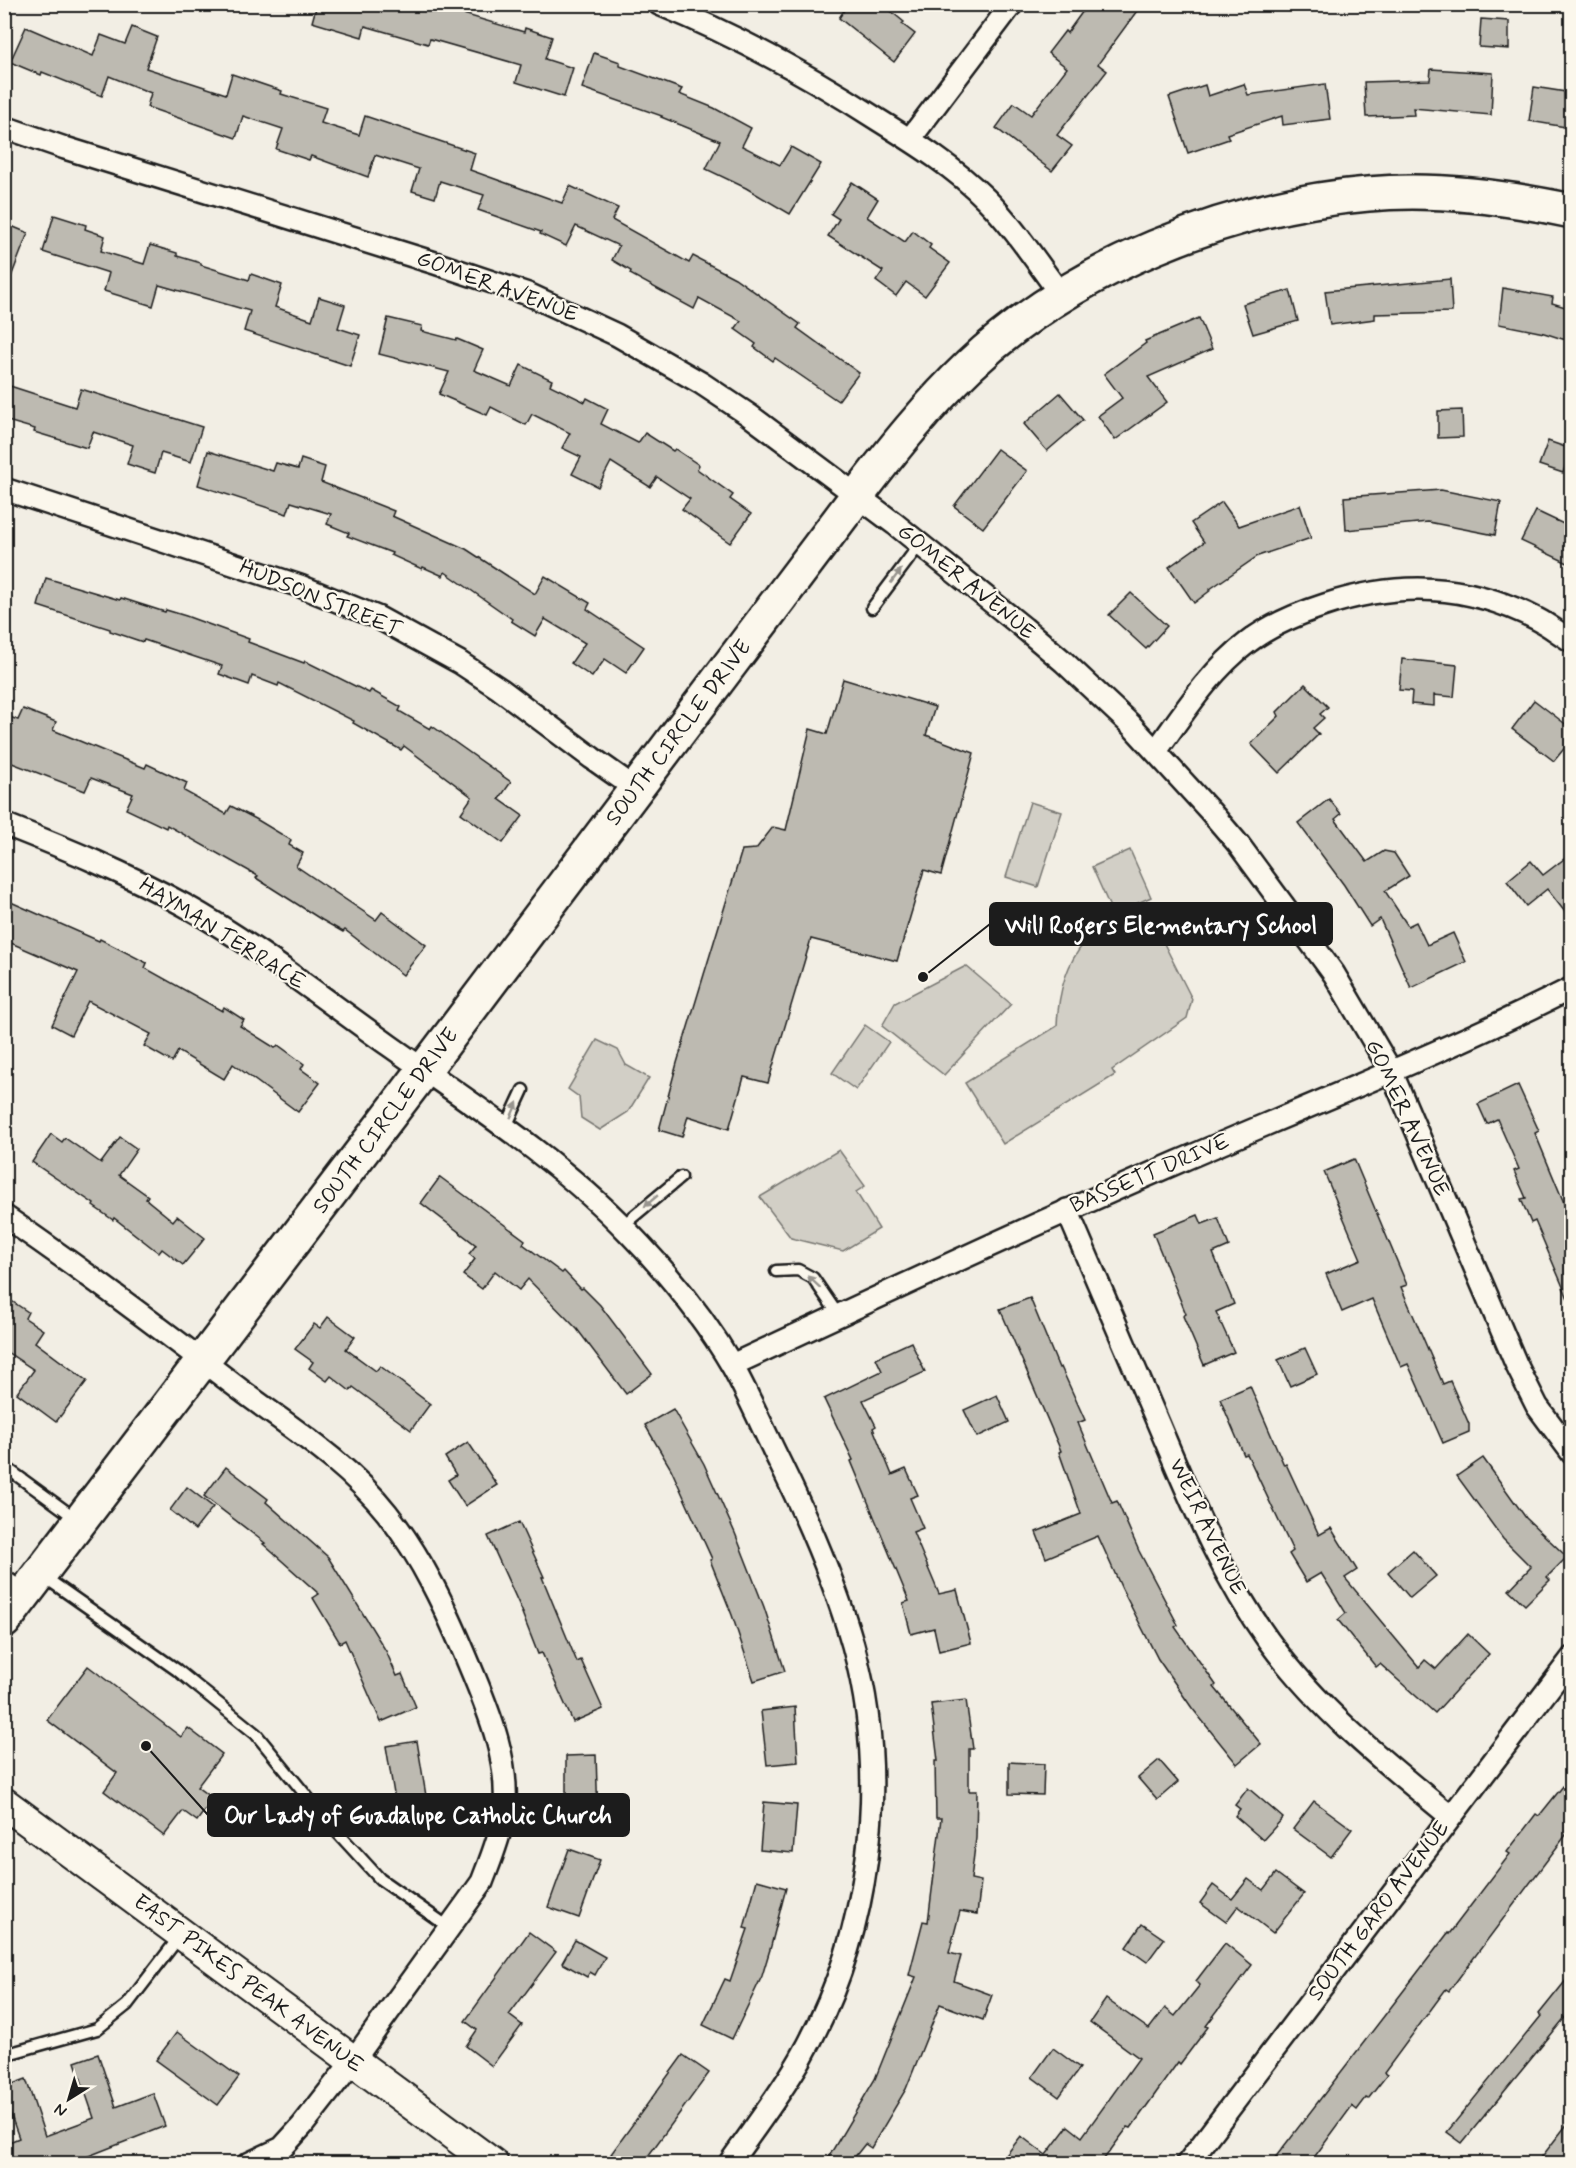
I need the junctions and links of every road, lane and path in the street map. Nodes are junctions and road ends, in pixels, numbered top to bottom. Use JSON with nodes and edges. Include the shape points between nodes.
{"nodes":[{"id":1,"x":659,"y":4,"type":"edge"},
{"id":2,"x":1012,"y":4,"type":"edge"},
{"id":3,"x":4,"y":127,"type":"edge"},
{"id":4,"x":909,"y":140,"type":"junction"},
{"id":5,"x":1572,"y":211,"type":"edge"},
{"id":6,"x":1062,"y":296,"type":"junction"},
{"id":7,"x":4,"y":489,"type":"edge"},
{"id":8,"x":857,"y":496,"type":"junction"},
{"id":9,"x":920,"y":544,"type":"junction"},
{"id":10,"x":872,"y":608,"type":"dead end"},
{"id":11,"x":1572,"y":641,"type":"edge"},
{"id":12,"x":1156,"y":751,"type":"junction"},
{"id":13,"x":636,"y":789,"type":"junction"},
{"id":14,"x":4,"y":824,"type":"edge"},
{"id":15,"x":1572,"y":988,"type":"edge"},
{"id":16,"x":424,"y":1070,"type":"junction"},
{"id":17,"x":1391,"y":1071,"type":"junction"},
{"id":18,"x":523,"y":1090,"type":"dead end"},
{"id":19,"x":505,"y":1130,"type":"junction"},
{"id":20,"x":681,"y":1177,"type":"dead end"},
{"id":21,"x":1067,"y":1210,"type":"junction"},
{"id":22,"x":4,"y":1216,"type":"edge"},
{"id":23,"x":622,"y":1226,"type":"junction"},
{"id":24,"x":776,"y":1271,"type":"dead end"},
{"id":25,"x":839,"y":1316,"type":"junction"},
{"id":26,"x":203,"y":1360,"type":"junction"},
{"id":27,"x":732,"y":1365,"type":"junction"},
{"id":28,"x":1572,"y":1453,"type":"edge"},
{"id":29,"x":4,"y":1466,"type":"edge"},
{"id":30,"x":80,"y":1522,"type":"junction"},
{"id":31,"x":24,"y":1580,"type":"edge"},
{"id":32,"x":4,"y":1621,"type":"edge"},
{"id":33,"x":1572,"y":1658,"type":"edge"},
{"id":34,"x":4,"y":1803,"type":"edge"},
{"id":35,"x":1450,"y":1816,"type":"junction"},
{"id":36,"x":450,"y":1928,"type":"junction"},
{"id":37,"x":182,"y":1934,"type":"junction"},
{"id":38,"x":4,"y":2055,"type":"edge"},
{"id":39,"x":353,"y":2061,"type":"junction"},
{"id":40,"x":248,"y":2163,"type":"edge"},
{"id":41,"x":493,"y":2163,"type":"edge"},
{"id":42,"x":729,"y":2163,"type":"edge"},
{"id":43,"x":1187,"y":2163,"type":"edge"}],
"edges":[{"from":1,"to":4,"type":"street","via":[[779,59]]},
{"from":2,"to":4,"type":"street"},
{"from":3,"to":8,"type":"street","name":"GOMER AVENUE","via":[[528,294],[617,335],[701,383]]},
{"from":4,"to":6,"type":"street","via":[[985,198]]},
{"from":5,"to":6,"type":"main road","name":"SOUTH CIRCLE DRIVE","via":[[1496,197],[1434,193],[1320,200],[1215,225],[1163,244]]},
{"from":6,"to":8,"type":"main road","name":"SOUTH CIRCLE DRIVE","via":[[971,364],[905,434]]},
{"from":7,"to":13,"type":"street","name":"HUDSON STREET","via":[[300,586],[377,617],[500,689]]},
{"from":8,"to":9,"type":"street","name":"GOMER AVENUE"},
{"from":8,"to":13,"type":"main road","name":"SOUTH CIRCLE DRIVE"},
{"from":10,"to":9,"type":"lane","one_way":true},
{"from":9,"to":12,"type":"street","name":"GOMER AVENUE","via":[[1064,662]]},
{"from":11,"to":12,"type":"street","via":[[1538,619],[1498,602],[1455,591],[1382,590],[1342,600],[1276,624],[1247,643],[1203,688]]},
{"from":12,"to":17,"type":"street","name":"GOMER AVENUE","via":[[1239,845],[1334,974]]},
{"from":13,"to":16,"type":"main road","name":"SOUTH CIRCLE DRIVE"},
{"from":14,"to":16,"type":"street","name":"HAYMAN TERRACE","via":[[186,906]]},
{"from":15,"to":17,"type":"street","name":"BASSETT DRIVE"},
{"from":16,"to":19,"type":"street","name":"HAYMAN TERRACE"},
{"from":16,"to":26,"type":"main road","name":"SOUTH CIRCLE DRIVE"},
{"from":17,"to":21,"type":"street","name":"BASSETT DRIVE"},
{"from":17,"to":28,"type":"street","name":"GOMER AVENUE","via":[[1517,1366],[1537,1406]]},
{"from":19,"to":18,"type":"lane","one_way":true},
{"from":19,"to":23,"type":"street","name":"HAYMAN TERRACE","via":[[556,1167]]},
{"from":20,"to":23,"type":"lane","one_way":true},
{"from":21,"to":25,"type":"street","name":"BASSETT DRIVE"},
{"from":21,"to":35,"type":"street","name":"WEIR AVENUE","via":[[1203,1530],[1245,1606],[1305,1685],[1341,1723]]},
{"from":22,"to":26,"type":"street"},
{"from":23,"to":27,"type":"street","name":"HAYMAN TERRACE","via":[[662,1269]]},
{"from":25,"to":24,"type":"lane","one_way":true,"via":[[813,1278],[798,1270]]},
{"from":25,"to":27,"type":"street","name":"BASSETT DRIVE"},
{"from":26,"to":30,"type":"main road","name":"SOUTH CIRCLE DRIVE"},
{"from":26,"to":36,"type":"street","via":[[360,1483],[407,1539],[447,1609],[485,1702],[504,1776],[504,1815],[494,1850],[482,1882]]},
{"from":27,"to":42,"type":"street","name":"HAYMAN TERRACE","via":[[812,1527],[854,1647],[870,1741],[872,1788],[865,1874],[857,1914],[833,1989],[801,2057]]},
{"from":29,"to":30,"type":"lane"},
{"from":30,"to":31,"type":"main road","name":"SOUTH CIRCLE DRIVE"},
{"from":31,"to":32,"type":"main road","name":"SOUTH CIRCLE DRIVE"},
{"from":31,"to":36,"type":"lane","via":[[177,1670],[256,1734],[380,1879]]},
{"from":33,"to":35,"type":"street","name":"SOUTH GARO AVENUE"},
{"from":34,"to":37,"type":"main road","name":"EAST PIKES PEAK AVENUE"},
{"from":35,"to":43,"type":"street","name":"SOUTH GARO AVENUE"},
{"from":36,"to":39,"type":"street"},
{"from":37,"to":38,"type":"lane","via":[[128,2005],[97,2029]]},
{"from":37,"to":39,"type":"main road","name":"EAST PIKES PEAK AVENUE"},
{"from":39,"to":40,"type":"street","via":[[282,2148]]},
{"from":39,"to":41,"type":"main road","name":"EAST PIKES PEAK AVENUE"}]}
